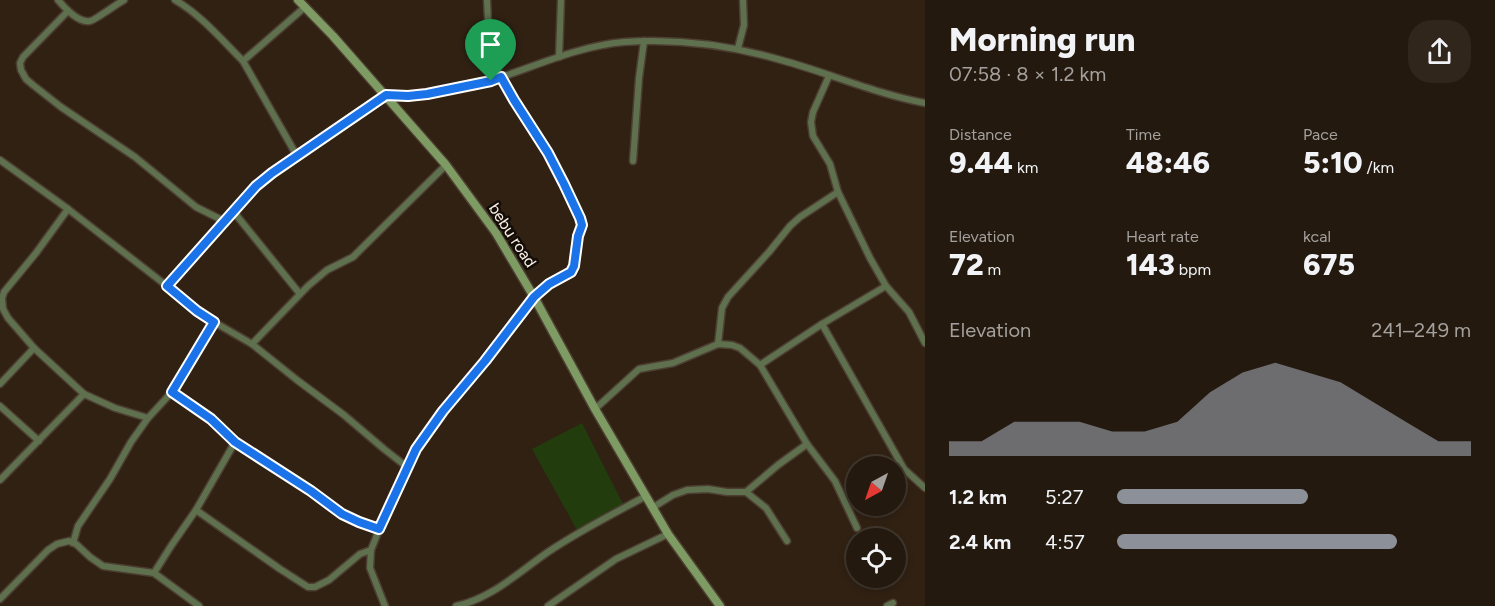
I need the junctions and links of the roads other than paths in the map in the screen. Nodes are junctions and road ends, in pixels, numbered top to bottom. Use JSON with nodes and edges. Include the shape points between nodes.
{"nodes":[{"id":1,"x":58,"y":0,"type":"edge"},
{"id":2,"x":124,"y":0,"type":"edge"},
{"id":3,"x":175,"y":0,"type":"edge"},
{"id":4,"x":298,"y":0,"type":"edge"},
{"id":5,"x":487,"y":0,"type":"edge"},
{"id":6,"x":561,"y":0,"type":"edge"},
{"id":7,"x":743,"y":0,"type":"edge"},
{"id":8,"x":305,"y":7,"type":"junction"},
{"id":9,"x":68,"y":11,"type":"junction"},
{"id":10,"x":644,"y":42,"type":"junction"},
{"id":11,"x":738,"y":48,"type":"junction"},
{"id":12,"x":559,"y":57,"type":"junction"},
{"id":13,"x":243,"y":61,"type":"junction"},
{"id":14,"x":829,"y":76,"type":"junction"},
{"id":15,"x":501,"y":77,"type":"junction"},
{"id":16,"x":491,"y":81,"type":"junction"},
{"id":17,"x":386,"y":95,"type":"junction"},
{"id":18,"x":925,"y":104,"type":"edge"},
{"id":19,"x":297,"y":156,"type":"junction"},
{"id":20,"x":0,"y":160,"type":"edge"},
{"id":21,"x":633,"y":161,"type":"dead end"},
{"id":22,"x":446,"y":165,"type":"junction"},
{"id":23,"x":838,"y":192,"type":"junction"},
{"id":24,"x":68,"y":209,"type":"junction"},
{"id":25,"x":233,"y":211,"type":"junction"},
{"id":26,"x":224,"y":221,"type":"junction"},
{"id":27,"x":167,"y":286,"type":"junction"},
{"id":28,"x":886,"y":286,"type":"junction"},
{"id":29,"x":300,"y":294,"type":"junction"},
{"id":30,"x":534,"y":297,"type":"junction"},
{"id":31,"x":1,"y":304,"type":"edge"},
{"id":32,"x":214,"y":322,"type":"junction"},
{"id":33,"x":822,"y":324,"type":"junction"},
{"id":34,"x":925,"y":343,"type":"edge"},
{"id":35,"x":252,"y":344,"type":"junction"},
{"id":36,"x":718,"y":344,"type":"junction"},
{"id":37,"x":33,"y":348,"type":"junction"},
{"id":38,"x":760,"y":365,"type":"junction"},
{"id":39,"x":0,"y":384,"type":"edge"},
{"id":40,"x":172,"y":392,"type":"junction"},
{"id":41,"x":84,"y":394,"type":"junction"},
{"id":42,"x":0,"y":406,"type":"edge"},
{"id":43,"x":595,"y":409,"type":"junction"},
{"id":44,"x":148,"y":418,"type":"junction"},
{"id":45,"x":39,"y":441,"type":"junction"},
{"id":46,"x":235,"y":442,"type":"junction"},
{"id":47,"x":807,"y":444,"type":"junction"},
{"id":48,"x":407,"y":467,"type":"junction"},
{"id":49,"x":0,"y":480,"type":"edge"},
{"id":50,"x":925,"y":488,"type":"edge"},
{"id":51,"x":746,"y":492,"type":"junction"},
{"id":52,"x":646,"y":496,"type":"junction"},
{"id":53,"x":652,"y":508,"type":"junction"},
{"id":54,"x":196,"y":510,"type":"junction"},
{"id":55,"x":857,"y":528,"type":"dead end"},
{"id":56,"x":379,"y":529,"type":"junction"},
{"id":57,"x":668,"y":534,"type":"junction"},
{"id":58,"x":787,"y":541,"type":"dead end"},
{"id":59,"x":73,"y":543,"type":"junction"},
{"id":60,"x":371,"y":550,"type":"junction"},
{"id":61,"x":154,"y":573,"type":"junction"},
{"id":62,"x":0,"y":599,"type":"edge"},
{"id":63,"x":199,"y":606,"type":"edge"},
{"id":64,"x":385,"y":606,"type":"edge"},
{"id":65,"x":456,"y":606,"type":"edge"},
{"id":66,"x":548,"y":606,"type":"edge"},
{"id":67,"x":720,"y":606,"type":"edge"}],
"edges":[{"from":1,"to":9,"type":"street"},
{"from":2,"to":9,"type":"street","via":[[93,21]]},
{"from":3,"to":13,"type":"street","via":[[198,16]]},
{"from":4,"to":8,"type":"street","name":"bebu road"},
{"from":5,"to":16,"type":"street"},
{"from":6,"to":12,"type":"street"},
{"from":7,"to":11,"type":"street","via":[[744,25]]},
{"from":8,"to":13,"type":"street"},
{"from":8,"to":17,"type":"street","name":"bebu road"},
{"from":9,"to":26,"type":"street","via":[[23,57],[20,63],[26,79],[135,157],[196,207]]},
{"from":10,"to":11,"type":"street"},
{"from":10,"to":12,"type":"street","via":[[605,45]]},
{"from":10,"to":21,"type":"street"},
{"from":11,"to":14,"type":"street"},
{"from":12,"to":15,"type":"street"},
{"from":13,"to":19,"type":"street"},
{"from":14,"to":18,"type":"street"},
{"from":14,"to":23,"type":"street","via":[[813,112],[811,129],[830,164]]},
{"from":15,"to":16,"type":"street"},
{"from":15,"to":30,"type":"street","via":[[548,153],[582,225],[571,272]]},
{"from":16,"to":17,"type":"street","via":[[427,94]]},
{"from":17,"to":19,"type":"street"},
{"from":17,"to":22,"type":"street","name":"bebu road"},
{"from":19,"to":25,"type":"street","via":[[256,186]]},
{"from":20,"to":24,"type":"street"},
{"from":22,"to":29,"type":"street","via":[[353,257],[327,270]]},
{"from":22,"to":30,"type":"street","name":"bebu road","via":[[496,233]]},
{"from":23,"to":28,"type":"street"},
{"from":23,"to":36,"type":"street","via":[[790,226],[728,297]]},
{"from":24,"to":27,"type":"street"},
{"from":24,"to":31,"type":"street","via":[[4,292]]},
{"from":25,"to":26,"type":"street"},
{"from":25,"to":29,"type":"street"},
{"from":26,"to":27,"type":"street"},
{"from":27,"to":32,"type":"street"},
{"from":28,"to":33,"type":"street"},
{"from":28,"to":34,"type":"street","via":[[909,312]]},
{"from":29,"to":35,"type":"street"},
{"from":30,"to":43,"type":"street","name":"bebu road"},
{"from":30,"to":48,"type":"street","via":[[443,411]]},
{"from":31,"to":37,"type":"street"},
{"from":32,"to":35,"type":"street"},
{"from":32,"to":40,"type":"street"},
{"from":33,"to":38,"type":"street"},
{"from":33,"to":50,"type":"street","via":[[904,469]]},
{"from":35,"to":48,"type":"street"},
{"from":36,"to":38,"type":"street","via":[[740,348]]},
{"from":36,"to":43,"type":"street","via":[[673,363],[639,369]]},
{"from":37,"to":39,"type":"street"},
{"from":37,"to":41,"type":"street"},
{"from":38,"to":47,"type":"street"},
{"from":40,"to":44,"type":"street"},
{"from":40,"to":46,"type":"street","via":[[211,419]]},
{"from":41,"to":44,"type":"street"},
{"from":41,"to":45,"type":"street"},
{"from":42,"to":45,"type":"street"},
{"from":43,"to":52,"type":"street","name":"bebu road"},
{"from":44,"to":59,"type":"street","via":[[78,526]]},
{"from":45,"to":49,"type":"street"},
{"from":46,"to":54,"type":"street"},
{"from":46,"to":56,"type":"street","via":[[342,514]]},
{"from":47,"to":51,"type":"street"},
{"from":47,"to":55,"type":"street","via":[[836,481]]},
{"from":48,"to":56,"type":"street"},
{"from":51,"to":53,"type":"street","via":[[687,490]]},
{"from":51,"to":58,"type":"street","via":[[766,508]]},
{"from":52,"to":53,"type":"street","name":"bebu road"},
{"from":52,"to":65,"type":"street","via":[[573,536],[494,590]]},
{"from":53,"to":57,"type":"street","name":"bebu road"},
{"from":54,"to":60,"type":"street","via":[[308,587],[330,580],[360,554]]},
{"from":54,"to":61,"type":"street"},
{"from":56,"to":60,"type":"street"},
{"from":57,"to":66,"type":"street","via":[[616,559]]},
{"from":57,"to":67,"type":"street","name":"bebu road"},
{"from":59,"to":61,"type":"street","via":[[102,566]]},
{"from":59,"to":62,"type":"street","via":[[64,541],[48,550]]},
{"from":60,"to":64,"type":"street","via":[[370,568]]},
{"from":61,"to":63,"type":"street"}]}
